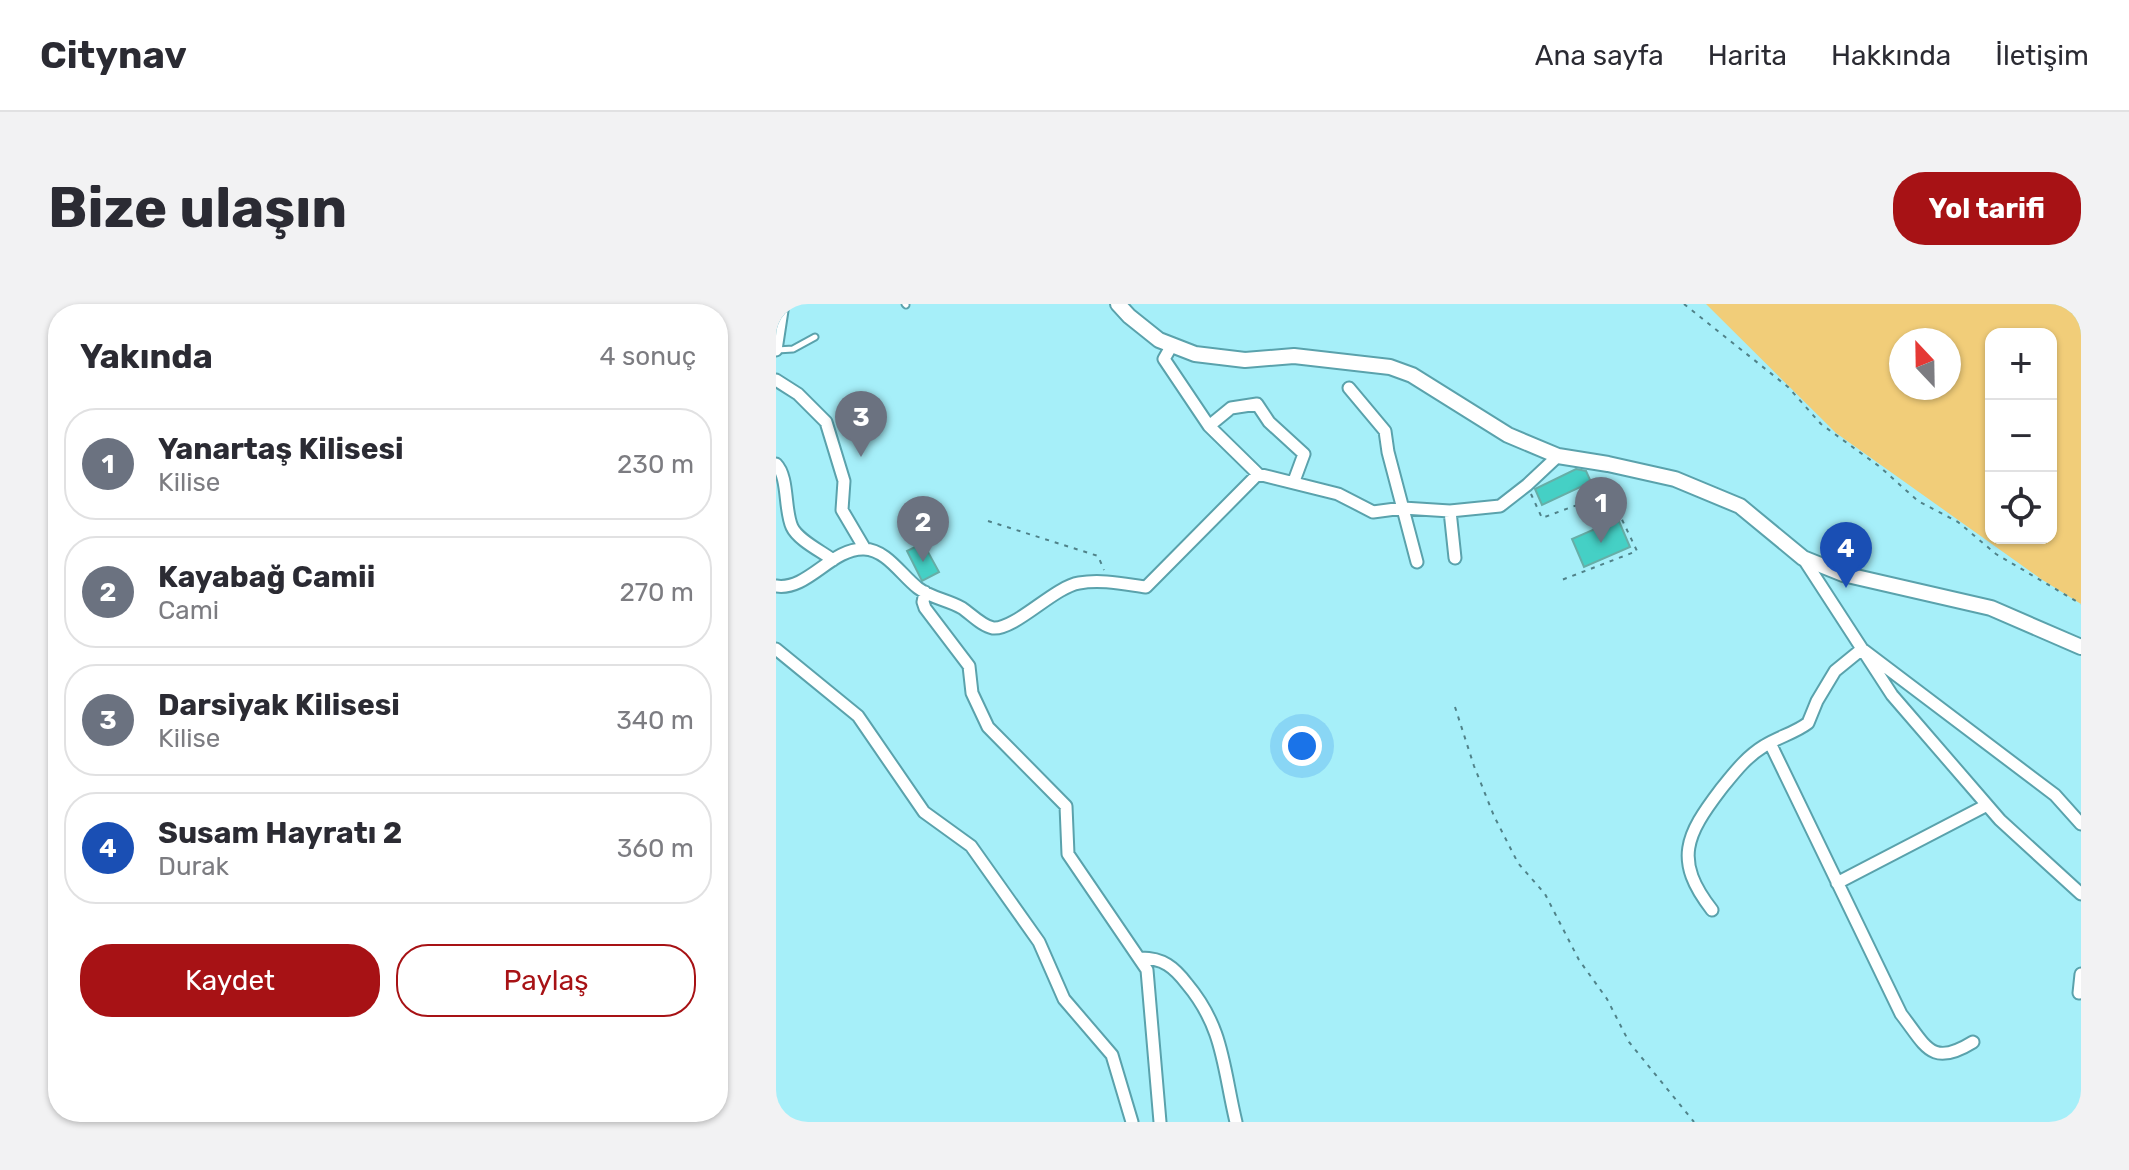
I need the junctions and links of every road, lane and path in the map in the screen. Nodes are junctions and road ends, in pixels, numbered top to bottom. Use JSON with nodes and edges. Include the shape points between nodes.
{"nodes":[{"id":1,"x":1118,"y":304,"type":"edge"},
{"id":2,"x":1684,"y":304,"type":"edge"},
{"id":3,"x":780,"y":311,"type":"edge"},
{"id":4,"x":815,"y":337,"type":"dead end"},
{"id":5,"x":1172,"y":345,"type":"junction"},
{"id":6,"x":776,"y":350,"type":"edge"},
{"id":7,"x":776,"y":380,"type":"edge"},
{"id":8,"x":1349,"y":388,"type":"dead end"},
{"id":9,"x":1209,"y":426,"type":"junction"},
{"id":10,"x":1558,"y":456,"type":"junction"},
{"id":11,"x":776,"y":464,"type":"edge"},
{"id":12,"x":1258,"y":474,"type":"junction"},
{"id":13,"x":1294,"y":481,"type":"junction"},
{"id":14,"x":1527,"y":485,"type":"junction"},
{"id":15,"x":780,"y":488,"type":"edge"},
{"id":16,"x":1403,"y":508,"type":"junction"},
{"id":17,"x":1450,"y":511,"type":"junction"},
{"id":18,"x":988,"y":521,"type":"dead end"},
{"id":19,"x":865,"y":549,"type":"junction"},
{"id":20,"x":1455,"y":558,"type":"dead end"},
{"id":21,"x":1803,"y":558,"type":"junction"},
{"id":22,"x":833,"y":560,"type":"junction"},
{"id":23,"x":1417,"y":562,"type":"dead end"},
{"id":24,"x":1559,"y":581,"type":"dead end"},
{"id":25,"x":1109,"y":582,"type":"junction"},
{"id":26,"x":776,"y":586,"type":"edge"},
{"id":27,"x":925,"y":592,"type":"junction"},
{"id":28,"x":2081,"y":604,"type":"edge"},
{"id":29,"x":2081,"y":647,"type":"edge"},
{"id":30,"x":776,"y":649,"type":"edge"},
{"id":31,"x":1862,"y":649,"type":"junction"},
{"id":32,"x":1455,"y":707,"type":"dead end"},
{"id":33,"x":1770,"y":743,"type":"junction"},
{"id":34,"x":1987,"y":805,"type":"junction"},
{"id":35,"x":2081,"y":824,"type":"edge"},
{"id":36,"x":1837,"y":883,"type":"junction"},
{"id":37,"x":2081,"y":894,"type":"edge"},
{"id":38,"x":1712,"y":910,"type":"dead end"},
{"id":39,"x":1141,"y":958,"type":"junction"},
{"id":40,"x":2081,"y":974,"type":"edge"},
{"id":41,"x":2079,"y":993,"type":"dead end"},
{"id":42,"x":1973,"y":1042,"type":"dead end"},
{"id":43,"x":1132,"y":1122,"type":"edge"},
{"id":44,"x":1160,"y":1122,"type":"edge"},
{"id":45,"x":1236,"y":1122,"type":"edge"},
{"id":46,"x":1694,"y":1122,"type":"edge"}],
"edges":[{"from":1,"to":5,"type":"street"},
{"from":2,"to":28,"type":"path","via":[[1918,501]]},
{"from":3,"to":6,"type":"street"},
{"from":4,"to":6,"type":"lane","via":[[793,349]]},
{"from":5,"to":9,"type":"street","via":[[1164,359]]},
{"from":5,"to":10,"type":"street","via":[[1195,354],[1245,360],[1294,356],[1390,367],[1412,375],[1508,435]]},
{"from":7,"to":19,"type":"street","via":[[826,422],[844,481],[842,510]]},
{"from":8,"to":16,"type":"street","via":[[1385,431]]},
{"from":9,"to":12,"type":"street"},
{"from":9,"to":13,"type":"street","via":[[1231,408],[1257,404],[1304,454]]},
{"from":10,"to":14,"type":"street"},
{"from":10,"to":21,"type":"street","via":[[1688,484],[1740,506]]},
{"from":11,"to":15,"type":"street","via":[[783,473]]},
{"from":12,"to":13,"type":"street"},
{"from":12,"to":25,"type":"street","via":[[1146,587]]},
{"from":13,"to":16,"type":"street","via":[[1373,512]]},
{"from":14,"to":17,"type":"street","via":[[1500,506]]},
{"from":14,"to":24,"type":"path","via":[[1542,518],[1596,498],[1616,507],[1637,551]]},
{"from":15,"to":22,"type":"street","via":[[790,525]]},
{"from":16,"to":17,"type":"street"},
{"from":16,"to":23,"type":"street"},
{"from":17,"to":20,"type":"street"},
{"from":18,"to":25,"type":"path","via":[[1098,556]]},
{"from":19,"to":22,"type":"street"},
{"from":19,"to":27,"type":"street","via":[[892,563]]},
{"from":21,"to":29,"type":"street","via":[[1843,574],[1991,608]]},
{"from":21,"to":31,"type":"street"},
{"from":22,"to":26,"type":"street","via":[[798,583]]},
{"from":25,"to":27,"type":"street","via":[[1064,588],[995,628]]},
{"from":27,"to":39,"type":"street","via":[[925,608],[969,666],[975,702],[988,727],[1066,806],[1068,854]]},
{"from":30,"to":43,"type":"street","via":[[858,716],[924,812],[971,846],[1039,942],[1064,999],[1112,1055]]},
{"from":31,"to":33,"type":"street","via":[[1835,671],[1808,723]]},
{"from":31,"to":34,"type":"street","via":[[1892,695]]},
{"from":31,"to":35,"type":"street","via":[[2055,795]]},
{"from":32,"to":46,"type":"path","via":[[1494,816],[1518,863],[1545,894],[1629,1042]]},
{"from":33,"to":36,"type":"street"},
{"from":33,"to":38,"type":"street","via":[[1741,764],[1693,829],[1689,868],[1697,891]]},
{"from":34,"to":36,"type":"street"},
{"from":34,"to":37,"type":"street"},
{"from":36,"to":42,"type":"street","via":[[1901,1014],[1926,1046],[1948,1055]]},
{"from":39,"to":44,"type":"street","via":[[1152,996]]},
{"from":39,"to":45,"type":"street","via":[[1170,965],[1206,1009],[1218,1035]]},
{"from":40,"to":41,"type":"street"}]}
